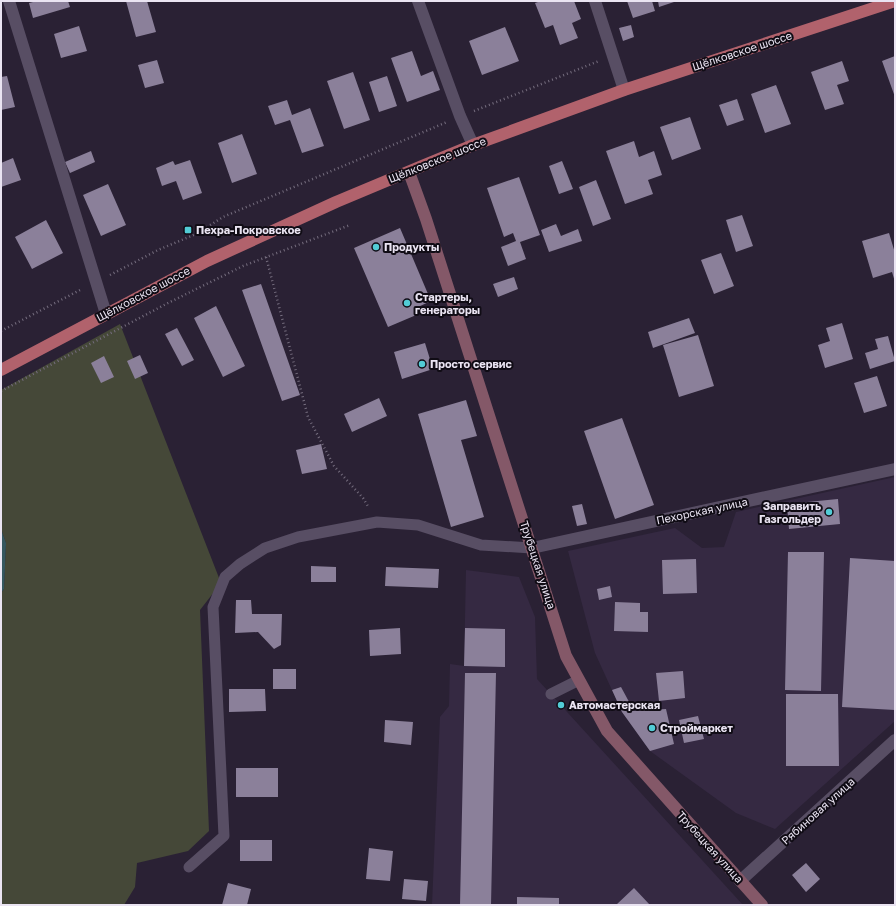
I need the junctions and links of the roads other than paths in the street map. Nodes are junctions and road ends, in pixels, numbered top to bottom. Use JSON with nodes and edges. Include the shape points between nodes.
{"nodes":[{"id":1,"x":9,"y":1,"type":"edge"},
{"id":2,"x":418,"y":1,"type":"edge"},
{"id":3,"x":595,"y":1,"type":"edge"},
{"id":4,"x":895,"y":1,"type":"edge"},
{"id":5,"x":624,"y":90,"type":"junction"},
{"id":6,"x":473,"y":145,"type":"junction"},
{"id":7,"x":409,"y":172,"type":"junction"},
{"id":8,"x":106,"y":314,"type":"junction"},
{"id":9,"x":1,"y":370,"type":"edge"},
{"id":10,"x":895,"y":469,"type":"edge"},
{"id":11,"x":532,"y":548,"type":"junction"},
{"id":12,"x":579,"y":680,"type":"junction"},
{"id":13,"x":551,"y":694,"type":"dead end"},
{"id":14,"x":895,"y":740,"type":"edge"},
{"id":15,"x":189,"y":867,"type":"dead end"},
{"id":16,"x":740,"y":881,"type":"junction"},
{"id":17,"x":762,"y":905,"type":"edge"}],
"edges":[{"from":1,"to":8,"type":"street"},
{"from":2,"to":6,"type":"street"},
{"from":3,"to":5,"type":"street"},
{"from":4,"to":5,"type":"main road","name":"Щёлковское шоссе"},
{"from":5,"to":6,"type":"main road","name":"Щёлковское шоссе"},
{"from":6,"to":7,"type":"main road","name":"Щёлковское шоссе"},
{"from":7,"to":8,"type":"main road","name":"Щёлковское шоссе","via":[[207,260]]},
{"from":7,"to":11,"type":"main road","name":"Трубецкая улица"},
{"from":8,"to":9,"type":"main road","name":"Щёлковское шоссе"},
{"from":10,"to":11,"type":"street","name":"Пехорская улица"},
{"from":11,"to":12,"type":"main road","name":"Трубецкая улица","via":[[566,656]]},
{"from":11,"to":15,"type":"lane","via":[[481,545],[418,525],[377,522],[298,537],[265,548],[225,577],[213,607],[224,836]]},
{"from":12,"to":13,"type":"lane"},
{"from":12,"to":16,"type":"main road","name":"Трубецкая улица","via":[[607,731]]},
{"from":14,"to":16,"type":"street","name":"Рябиновая улица"},
{"from":16,"to":17,"type":"main road","name":"Трубецкая улица"}]}
